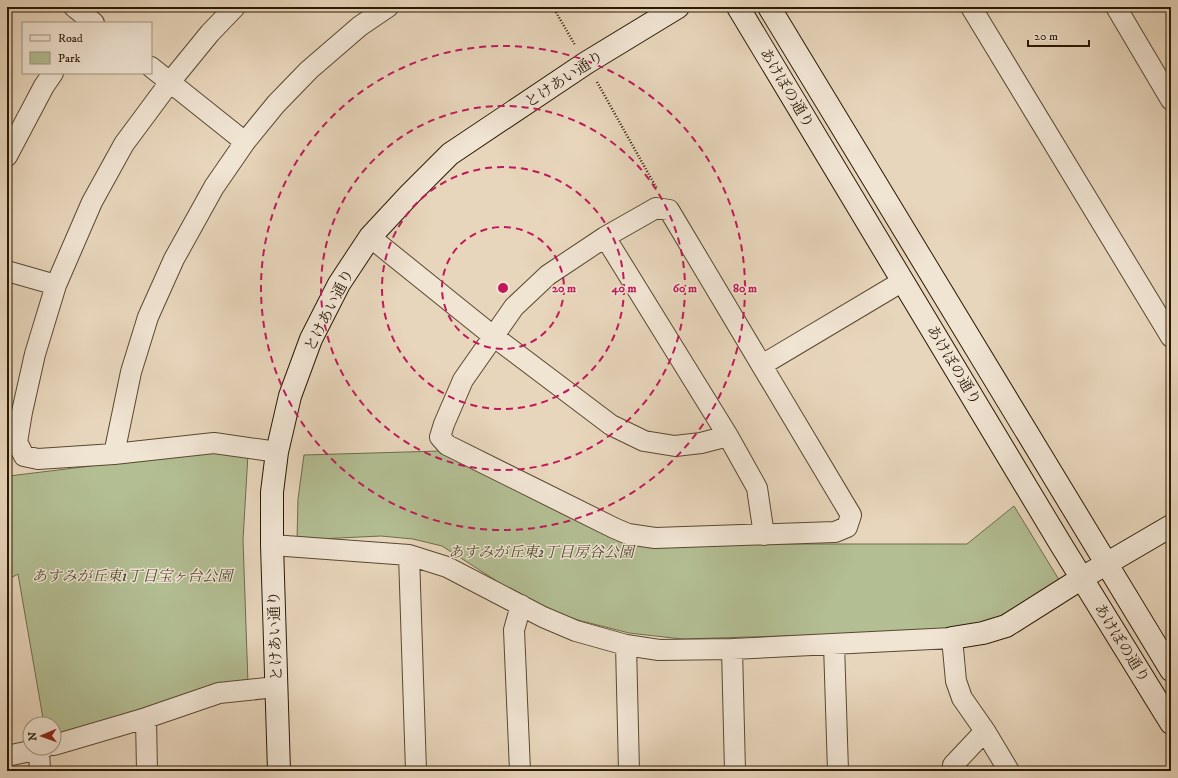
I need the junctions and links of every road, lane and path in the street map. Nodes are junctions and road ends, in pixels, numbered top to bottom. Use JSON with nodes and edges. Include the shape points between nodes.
{"nodes":[{"id":1,"x":74,"y":7,"type":"edge"},
{"id":2,"x":235,"y":7,"type":"edge"},
{"id":3,"x":388,"y":7,"type":"edge"},
{"id":4,"x":553,"y":7,"type":"edge"},
{"id":5,"x":678,"y":7,"type":"edge"},
{"id":6,"x":738,"y":7,"type":"edge"},
{"id":7,"x":769,"y":7,"type":"edge"},
{"id":8,"x":971,"y":7,"type":"edge"},
{"id":9,"x":1116,"y":7,"type":"edge"},
{"id":10,"x":94,"y":18,"type":"edge"},
{"id":11,"x":586,"y":63,"type":"junction"},
{"id":12,"x":152,"y":68,"type":"edge"},
{"id":13,"x":52,"y":74,"type":"edge"},
{"id":14,"x":170,"y":82,"type":"junction"},
{"id":15,"x":1171,"y":100,"type":"edge"},
{"id":16,"x":245,"y":142,"type":"junction"},
{"id":17,"x":7,"y":156,"type":"edge"},
{"id":18,"x":669,"y":210,"type":"junction"},
{"id":19,"x":605,"y":237,"type":"junction"},
{"id":20,"x":370,"y":238,"type":"junction"},
{"id":21,"x":7,"y":271,"type":"edge"},
{"id":22,"x":903,"y":281,"type":"junction"},
{"id":23,"x":56,"y":286,"type":"junction"},
{"id":24,"x":493,"y":336,"type":"junction"},
{"id":25,"x":1171,"y":337,"type":"edge"},
{"id":26,"x":762,"y":366,"type":"junction"},
{"id":27,"x":728,"y":436,"type":"junction"},
{"id":28,"x":277,"y":452,"type":"junction"},
{"id":29,"x":114,"y":454,"type":"junction"},
{"id":30,"x":1171,"y":526,"type":"edge"},
{"id":31,"x":764,"y":535,"type":"junction"},
{"id":32,"x":272,"y":545,"type":"junction"},
{"id":33,"x":409,"y":556,"type":"junction"},
{"id":34,"x":1106,"y":564,"type":"junction"},
{"id":35,"x":1082,"y":578,"type":"junction"},
{"id":36,"x":521,"y":604,"type":"junction"},
{"id":37,"x":952,"y":638,"type":"junction"},
{"id":38,"x":626,"y":644,"type":"junction"},
{"id":39,"x":834,"y":644,"type":"junction"},
{"id":40,"x":732,"y":649,"type":"junction"},
{"id":41,"x":1171,"y":670,"type":"edge"},
{"id":42,"x":276,"y":687,"type":"junction"},
{"id":43,"x":146,"y":718,"type":"junction"},
{"id":44,"x":1171,"y":723,"type":"edge"},
{"id":45,"x":985,"y":731,"type":"junction"},
{"id":46,"x":62,"y":743,"type":"edge"},
{"id":47,"x":22,"y":753,"type":"edge"},
{"id":48,"x":7,"y":756,"type":"edge"},
{"id":49,"x":44,"y":756,"type":"edge"},
{"id":50,"x":40,"y":771,"type":"edge"},
{"id":51,"x":148,"y":771,"type":"edge"},
{"id":52,"x":279,"y":771,"type":"edge"},
{"id":53,"x":416,"y":771,"type":"edge"},
{"id":54,"x":520,"y":771,"type":"edge"},
{"id":55,"x":629,"y":771,"type":"edge"},
{"id":56,"x":735,"y":771,"type":"edge"},
{"id":57,"x":838,"y":771,"type":"edge"},
{"id":58,"x":953,"y":771,"type":"edge"},
{"id":59,"x":1009,"y":771,"type":"edge"}],
"edges":[{"from":1,"to":10,"type":"street"},
{"from":2,"to":14,"type":"street"},
{"from":3,"to":16,"type":"street","via":[[360,26],[308,70]]},
{"from":4,"to":11,"type":"path"},
{"from":5,"to":11,"type":"street","name":"とけあい通り"},
{"from":6,"to":22,"type":"street","name":"あけぼの通り"},
{"from":7,"to":34,"type":"street","name":"あけぼの通り"},
{"from":8,"to":25,"type":"street"},
{"from":9,"to":15,"type":"street"},
{"from":11,"to":18,"type":"path"},
{"from":11,"to":20,"type":"street","name":"とけあい通り","via":[[450,154]]},
{"from":12,"to":14,"type":"street"},
{"from":13,"to":17,"type":"street"},
{"from":14,"to":16,"type":"street"},
{"from":14,"to":23,"type":"street","via":[[124,144],[92,202]]},
{"from":16,"to":29,"type":"street","via":[[214,187],[174,259],[148,317],[131,372]]},
{"from":18,"to":19,"type":"street","via":[[656,208]]},
{"from":18,"to":26,"type":"street"},
{"from":19,"to":24,"type":"street","via":[[548,275],[514,307]]},
{"from":19,"to":27,"type":"street"},
{"from":20,"to":24,"type":"street"},
{"from":20,"to":28,"type":"street","name":"とけあい通り","via":[[339,284],[312,339],[290,396]]},
{"from":21,"to":23,"type":"street"},
{"from":22,"to":26,"type":"street"},
{"from":22,"to":35,"type":"street","name":"あけぼの通り"},
{"from":23,"to":29,"type":"street","via":[[35,354],[18,442],[24,456],[38,459]]},
{"from":24,"to":27,"type":"street","via":[[611,425],[644,441],[675,446]]},
{"from":24,"to":31,"type":"street","via":[[463,380],[444,424],[440,437],[446,445],[628,534],[655,538]]},
{"from":26,"to":31,"type":"street","via":[[851,515],[847,527],[834,532]]},
{"from":27,"to":31,"type":"street","via":[[757,488]]},
{"from":28,"to":29,"type":"street","via":[[214,443]]},
{"from":28,"to":32,"type":"street","name":"とけあい通り","via":[[272,492]]},
{"from":30,"to":34,"type":"street"},
{"from":32,"to":33,"type":"street"},
{"from":32,"to":42,"type":"street","name":"とけあい通り"},
{"from":33,"to":36,"type":"street","via":[[447,567]]},
{"from":33,"to":53,"type":"street"},
{"from":34,"to":35,"type":"street"},
{"from":34,"to":41,"type":"street","name":"あけぼの通り"},
{"from":35,"to":37,"type":"street","via":[[1006,626]]},
{"from":35,"to":44,"type":"street","name":"あけぼの通り"},
{"from":36,"to":38,"type":"street","via":[[576,631]]},
{"from":36,"to":54,"type":"street","via":[[514,630]]},
{"from":37,"to":39,"type":"street"},
{"from":37,"to":45,"type":"street","via":[[956,681],[962,698]]},
{"from":38,"to":40,"type":"street","via":[[659,650]]},
{"from":38,"to":55,"type":"street"},
{"from":39,"to":40,"type":"street"},
{"from":39,"to":57,"type":"street"},
{"from":40,"to":56,"type":"street"},
{"from":42,"to":43,"type":"street","via":[[219,693]]},
{"from":42,"to":52,"type":"street","name":"とけあい通り"},
{"from":43,"to":46,"type":"street"},
{"from":43,"to":51,"type":"street"},
{"from":45,"to":58,"type":"street","via":[[952,766]]},
{"from":45,"to":59,"type":"street"},
{"from":47,"to":48,"type":"street"},
{"from":49,"to":50,"type":"street"}]}
